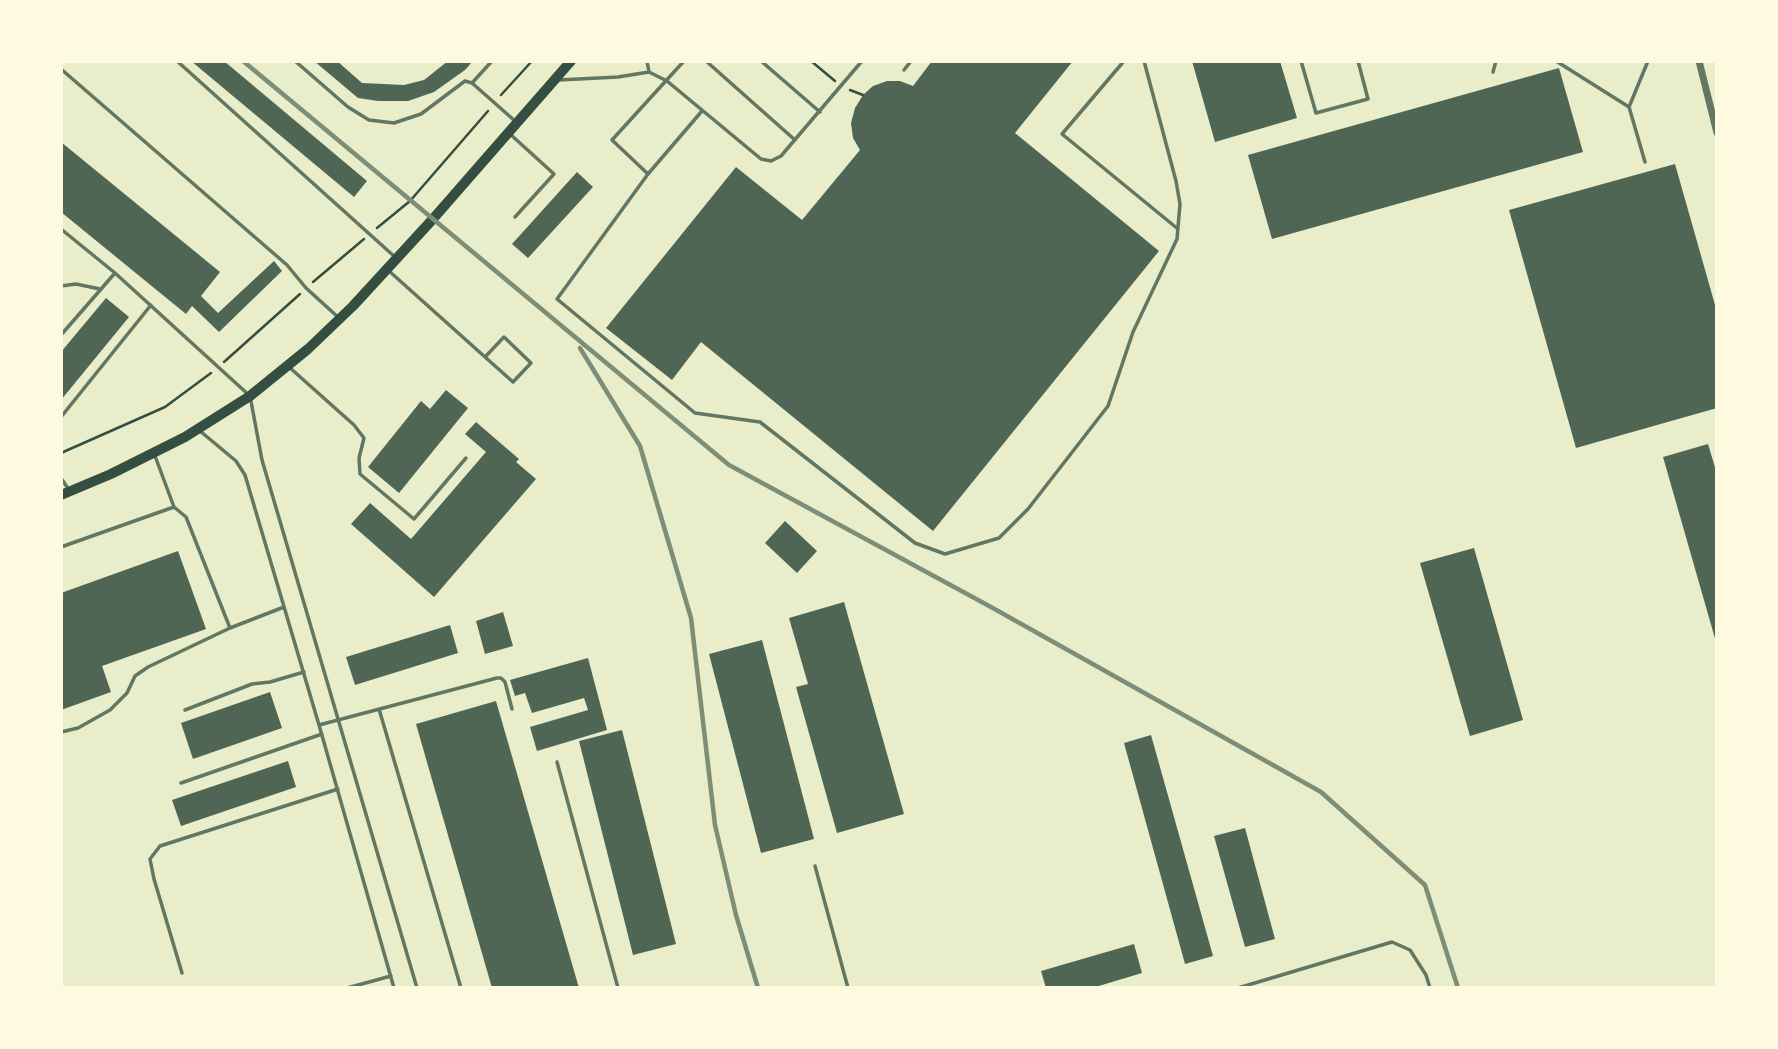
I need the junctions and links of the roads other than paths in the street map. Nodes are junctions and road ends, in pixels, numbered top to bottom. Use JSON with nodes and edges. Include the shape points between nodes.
{"nodes":[{"id":1,"x":177,"y":61,"type":"edge"},
{"id":2,"x":295,"y":61,"type":"edge"},
{"id":3,"x":492,"y":61,"type":"edge"},
{"id":4,"x":570,"y":61,"type":"edge"},
{"id":5,"x":647,"y":61,"type":"edge"},
{"id":6,"x":684,"y":61,"type":"edge"},
{"id":7,"x":706,"y":61,"type":"edge"},
{"id":8,"x":761,"y":61,"type":"edge"},
{"id":9,"x":855,"y":61,"type":"edge"},
{"id":10,"x":911,"y":61,"type":"edge"},
{"id":11,"x":1124,"y":61,"type":"edge"},
{"id":12,"x":1144,"y":61,"type":"edge"},
{"id":13,"x":1301,"y":61,"type":"edge"},
{"id":14,"x":1358,"y":61,"type":"edge"},
{"id":15,"x":1496,"y":61,"type":"edge"},
{"id":16,"x":1556,"y":61,"type":"edge"},
{"id":17,"x":1648,"y":61,"type":"edge"},
{"id":18,"x":1699,"y":61,"type":"edge"},
{"id":19,"x":861,"y":63,"type":"edge"},
{"id":20,"x":61,"y":69,"type":"edge"},
{"id":21,"x":904,"y":70,"type":"dead end"},
{"id":22,"x":649,"y":72,"type":"junction"},
{"id":23,"x":1493,"y":72,"type":"dead end"},
{"id":24,"x":554,"y":80,"type":"junction"},
{"id":25,"x":667,"y":81,"type":"junction"},
{"id":26,"x":472,"y":83,"type":"junction"},
{"id":27,"x":1629,"y":107,"type":"junction"},
{"id":28,"x":702,"y":111,"type":"junction"},
{"id":29,"x":820,"y":112,"type":"junction"},
{"id":30,"x":517,"y":122,"type":"junction"},
{"id":31,"x":508,"y":132,"type":"junction"},
{"id":32,"x":1717,"y":133,"type":"edge"},
{"id":33,"x":795,"y":140,"type":"junction"},
{"id":34,"x":1645,"y":162,"type":"dead end"},
{"id":35,"x":648,"y":174,"type":"junction"},
{"id":36,"x":515,"y":217,"type":"dead end"},
{"id":37,"x":61,"y":229,"type":"edge"},
{"id":38,"x":1178,"y":229,"type":"junction"},
{"id":39,"x":397,"y":259,"type":"junction"},
{"id":40,"x":387,"y":270,"type":"junction"},
{"id":41,"x":115,"y":273,"type":"junction"},
{"id":42,"x":61,"y":286,"type":"edge"},
{"id":43,"x":100,"y":289,"type":"junction"},
{"id":44,"x":151,"y":305,"type":"junction"},
{"id":45,"x":340,"y":319,"type":"junction"},
{"id":46,"x":61,"y":335,"type":"edge"},
{"id":47,"x":485,"y":357,"type":"junction"},
{"id":48,"x":288,"y":366,"type":"junction"},
{"id":49,"x":250,"y":396,"type":"junction"},
{"id":50,"x":61,"y":417,"type":"edge"},
{"id":51,"x":198,"y":429,"type":"junction"},
{"id":52,"x":154,"y":454,"type":"junction"},
{"id":53,"x":466,"y":458,"type":"dead end"},
{"id":54,"x":61,"y":478,"type":"edge"},
{"id":55,"x":65,"y":493,"type":"edge"},
{"id":56,"x":174,"y":507,"type":"junction"},
{"id":57,"x":61,"y":547,"type":"edge"},
{"id":58,"x":284,"y":607,"type":"junction"},
{"id":59,"x":230,"y":628,"type":"junction"},
{"id":60,"x":304,"y":672,"type":"junction"},
{"id":61,"x":379,"y":709,"type":"junction"},
{"id":62,"x":512,"y":709,"type":"dead end"},
{"id":63,"x":185,"y":710,"type":"dead end"},
{"id":64,"x":339,"y":720,"type":"junction"},
{"id":65,"x":319,"y":725,"type":"junction"},
{"id":66,"x":61,"y":732,"type":"edge"},
{"id":67,"x":322,"y":734,"type":"junction"},
{"id":68,"x":557,"y":762,"type":"dead end"},
{"id":69,"x":181,"y":783,"type":"dead end"},
{"id":70,"x":338,"y":789,"type":"junction"},
{"id":71,"x":815,"y":866,"type":"dead end"},
{"id":72,"x":183,"y":973,"type":"dead end"},
{"id":73,"x":391,"y":976,"type":"junction"},
{"id":74,"x":347,"y":988,"type":"edge"},
{"id":75,"x":394,"y":988,"type":"edge"},
{"id":76,"x":417,"y":988,"type":"edge"},
{"id":77,"x":461,"y":988,"type":"edge"},
{"id":78,"x":618,"y":988,"type":"edge"},
{"id":79,"x":848,"y":988,"type":"edge"},
{"id":80,"x":1238,"y":988,"type":"edge"},
{"id":81,"x":1430,"y":988,"type":"edge"}],
"edges":[{"from":1,"to":39,"type":"lane"},
{"from":2,"to":26,"type":"lane","via":[[369,120],[394,123],[421,114],[465,81]]},
{"from":3,"to":26,"type":"lane"},
{"from":4,"to":24,"type":"main road"},
{"from":5,"to":22,"type":"lane"},
{"from":6,"to":25,"type":"lane"},
{"from":7,"to":33,"type":"lane"},
{"from":8,"to":29,"type":"lane"},
{"from":9,"to":19,"type":"lane"},
{"from":10,"to":21,"type":"lane"},
{"from":11,"to":38,"type":"lane","via":[[1062,134]]},
{"from":12,"to":38,"type":"lane","via":[[1175,176]]},
{"from":13,"to":14,"type":"lane","via":[[1316,113],[1368,99]]},
{"from":15,"to":23,"type":"lane"},
{"from":16,"to":27,"type":"lane"},
{"from":17,"to":27,"type":"lane"},
{"from":18,"to":32,"type":"street"},
{"from":19,"to":29,"type":"lane"},
{"from":20,"to":45,"type":"lane","via":[[287,265]]},
{"from":22,"to":24,"type":"lane","via":[[596,80]]},
{"from":22,"to":25,"type":"lane"},
{"from":24,"to":30,"type":"main road"},
{"from":25,"to":28,"type":"lane"},
{"from":25,"to":35,"type":"lane","via":[[612,140]]},
{"from":26,"to":30,"type":"lane"},
{"from":27,"to":34,"type":"lane"},
{"from":28,"to":33,"type":"lane","via":[[766,161],[776,159]]},
{"from":28,"to":35,"type":"lane"},
{"from":29,"to":33,"type":"lane"},
{"from":30,"to":31,"type":"main road"},
{"from":31,"to":36,"type":"lane","via":[[554,174]]},
{"from":31,"to":39,"type":"main road"},
{"from":35,"to":38,"type":"lane","via":[[557,299],[695,413],[760,422],[915,543],[945,554],[999,537],[1028,509],[1108,406],[1133,332]]},
{"from":37,"to":41,"type":"lane"},
{"from":39,"to":40,"type":"main road"},
{"from":40,"to":45,"type":"main road"},
{"from":40,"to":47,"type":"lane"},
{"from":41,"to":43,"type":"lane"},
{"from":41,"to":44,"type":"lane"},
{"from":42,"to":43,"type":"lane"},
{"from":43,"to":46,"type":"lane"},
{"from":44,"to":49,"type":"lane"},
{"from":44,"to":50,"type":"lane"},
{"from":45,"to":48,"type":"main road"},
{"from":47,"to":47,"type":"lane","via":[[513,382],[531,363],[504,337]]},
{"from":48,"to":49,"type":"main road"},
{"from":48,"to":53,"type":"lane","via":[[354,425],[364,438],[360,474],[414,519]]},
{"from":49,"to":51,"type":"main road"},
{"from":49,"to":64,"type":"lane","via":[[262,460]]},
{"from":51,"to":52,"type":"main road"},
{"from":51,"to":58,"type":"lane","via":[[236,461],[245,475]]},
{"from":52,"to":55,"type":"main road"},
{"from":52,"to":56,"type":"lane"},
{"from":54,"to":55,"type":"lane"},
{"from":56,"to":57,"type":"lane"},
{"from":56,"to":59,"type":"lane","via":[[186,516]]},
{"from":58,"to":59,"type":"lane"},
{"from":58,"to":60,"type":"lane"},
{"from":59,"to":66,"type":"lane","via":[[148,667],[135,676],[127,693],[110,710]]},
{"from":60,"to":63,"type":"lane","via":[[252,684]]},
{"from":60,"to":65,"type":"lane"},
{"from":61,"to":62,"type":"lane","via":[[497,678],[505,682]]},
{"from":61,"to":64,"type":"lane"},
{"from":61,"to":77,"type":"lane"},
{"from":64,"to":65,"type":"lane"},
{"from":64,"to":76,"type":"lane"},
{"from":65,"to":67,"type":"lane"},
{"from":67,"to":69,"type":"lane"},
{"from":67,"to":70,"type":"lane"},
{"from":68,"to":78,"type":"lane"},
{"from":70,"to":72,"type":"lane","via":[[160,846],[150,859]]},
{"from":70,"to":73,"type":"lane"},
{"from":71,"to":79,"type":"lane"},
{"from":73,"to":74,"type":"lane"},
{"from":73,"to":75,"type":"lane"},
{"from":80,"to":81,"type":"lane","via":[[1392,942],[1410,950]]}]}
